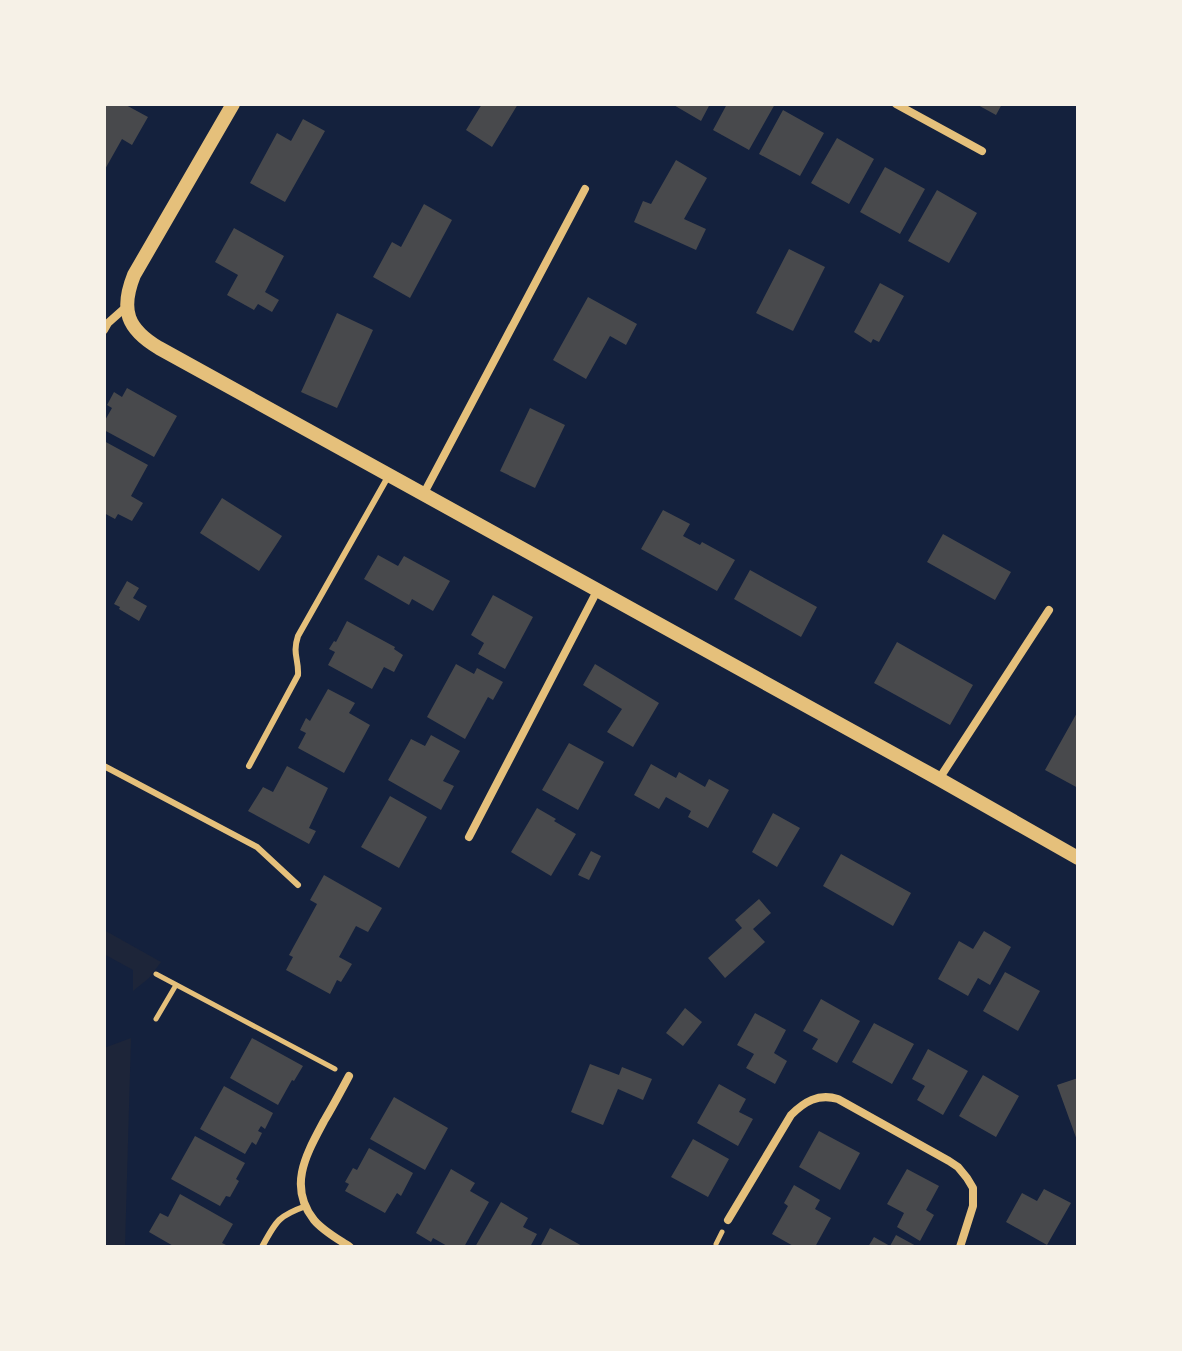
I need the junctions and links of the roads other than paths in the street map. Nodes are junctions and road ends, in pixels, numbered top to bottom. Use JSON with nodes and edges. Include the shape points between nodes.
{"nodes":[{"id":1,"x":233,"y":104,"type":"edge"},
{"id":2,"x":896,"y":104,"type":"edge"},
{"id":3,"x":982,"y":151,"type":"dead end"},
{"id":4,"x":585,"y":189,"type":"dead end"},
{"id":5,"x":126,"y":307,"type":"junction"},
{"id":6,"x":105,"y":325,"type":"edge"},
{"id":7,"x":389,"y":475,"type":"junction"},
{"id":8,"x":423,"y":495,"type":"junction"},
{"id":9,"x":597,"y":591,"type":"junction"},
{"id":10,"x":1049,"y":610,"type":"dead end"},
{"id":11,"x":104,"y":766,"type":"edge"},
{"id":12,"x":249,"y":766,"type":"dead end"},
{"id":13,"x":939,"y":779,"type":"junction"},
{"id":14,"x":469,"y":837,"type":"dead end"},
{"id":15,"x":1078,"y":858,"type":"edge"},
{"id":16,"x":298,"y":885,"type":"dead end"},
{"id":17,"x":349,"y":1076,"type":"road end"},
{"id":18,"x":306,"y":1206,"type":"junction"},
{"id":19,"x":728,"y":1220,"type":"dead end"},
{"id":20,"x":262,"y":1247,"type":"edge"},
{"id":21,"x":350,"y":1247,"type":"edge"},
{"id":22,"x":960,"y":1247,"type":"edge"}],
"edges":[{"from":1,"to":5,"type":"street","via":[[134,275]]},
{"from":2,"to":3,"type":"street"},
{"from":4,"to":8,"type":"street"},
{"from":5,"to":6,"type":"street"},
{"from":5,"to":7,"type":"street","via":[[148,341]]},
{"from":7,"to":8,"type":"street"},
{"from":7,"to":12,"type":"lane","via":[[298,636],[298,675]]},
{"from":8,"to":9,"type":"street"},
{"from":9,"to":13,"type":"street"},
{"from":9,"to":14,"type":"street"},
{"from":10,"to":13,"type":"street"},
{"from":11,"to":16,"type":"lane","via":[[257,847]]},
{"from":13,"to":15,"type":"street"},
{"from":17,"to":18,"type":"street","via":[[304,1157]]},
{"from":18,"to":20,"type":"lane","via":[[286,1213]]},
{"from":18,"to":21,"type":"street","via":[[315,1221]]},
{"from":19,"to":22,"type":"street","via":[[791,1115],[803,1103],[827,1095],[958,1167],[973,1188]]}]}
